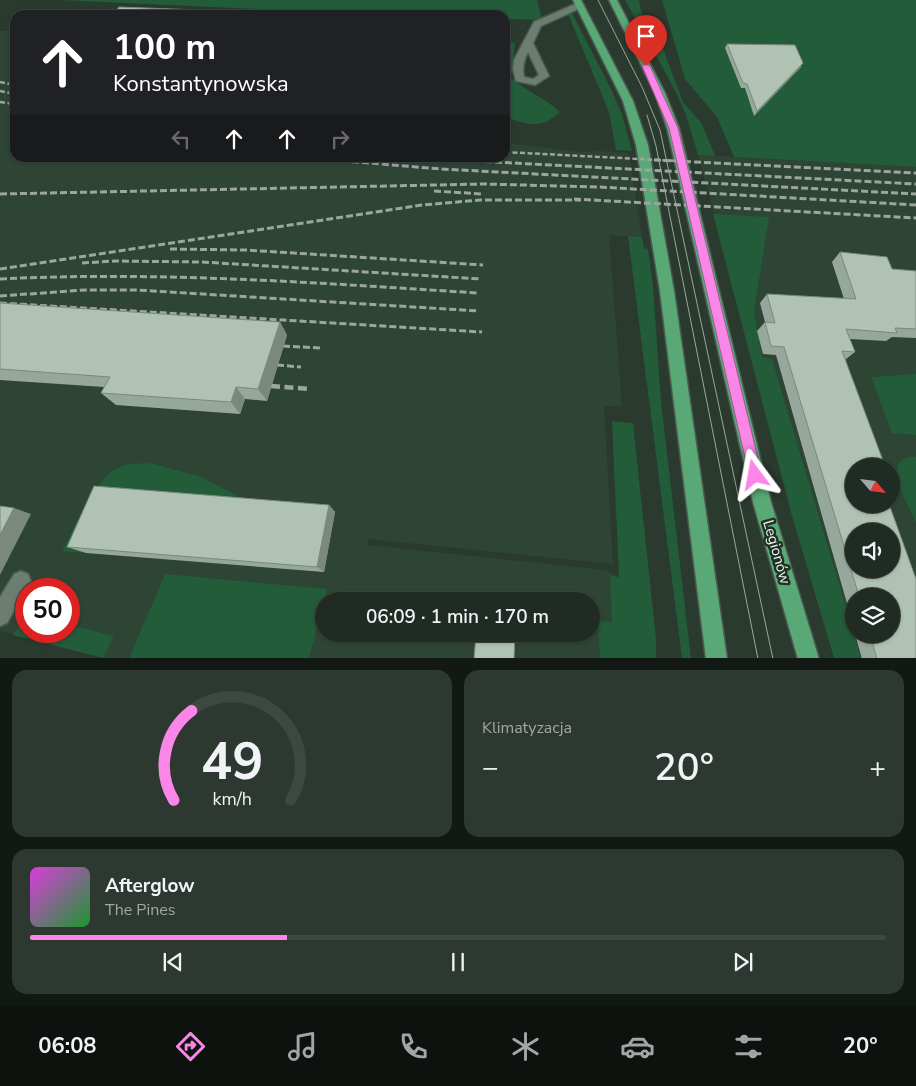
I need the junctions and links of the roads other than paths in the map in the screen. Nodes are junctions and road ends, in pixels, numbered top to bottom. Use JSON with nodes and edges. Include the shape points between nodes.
{"nodes":[{"id":1,"x":613,"y":0,"type":"edge"},
{"id":2,"x":578,"y":2,"type":"edge"},
{"id":3,"x":528,"y":43,"type":"dead end"},
{"id":4,"x":15,"y":591,"type":"edge"},
{"id":5,"x":0,"y":616,"type":"edge"},
{"id":6,"x":717,"y":658,"type":"edge"},
{"id":7,"x":810,"y":658,"type":"edge"}],
"edges":[{"from":1,"to":7,"type":"main road","name":"Legionów","via":[[671,120],[762,502]]},
{"from":2,"to":3,"type":"lane","via":[[537,24]]},
{"from":2,"to":6,"type":"main road","via":[[636,121],[649,180]]},
{"from":4,"to":5,"type":"lane"}]}
